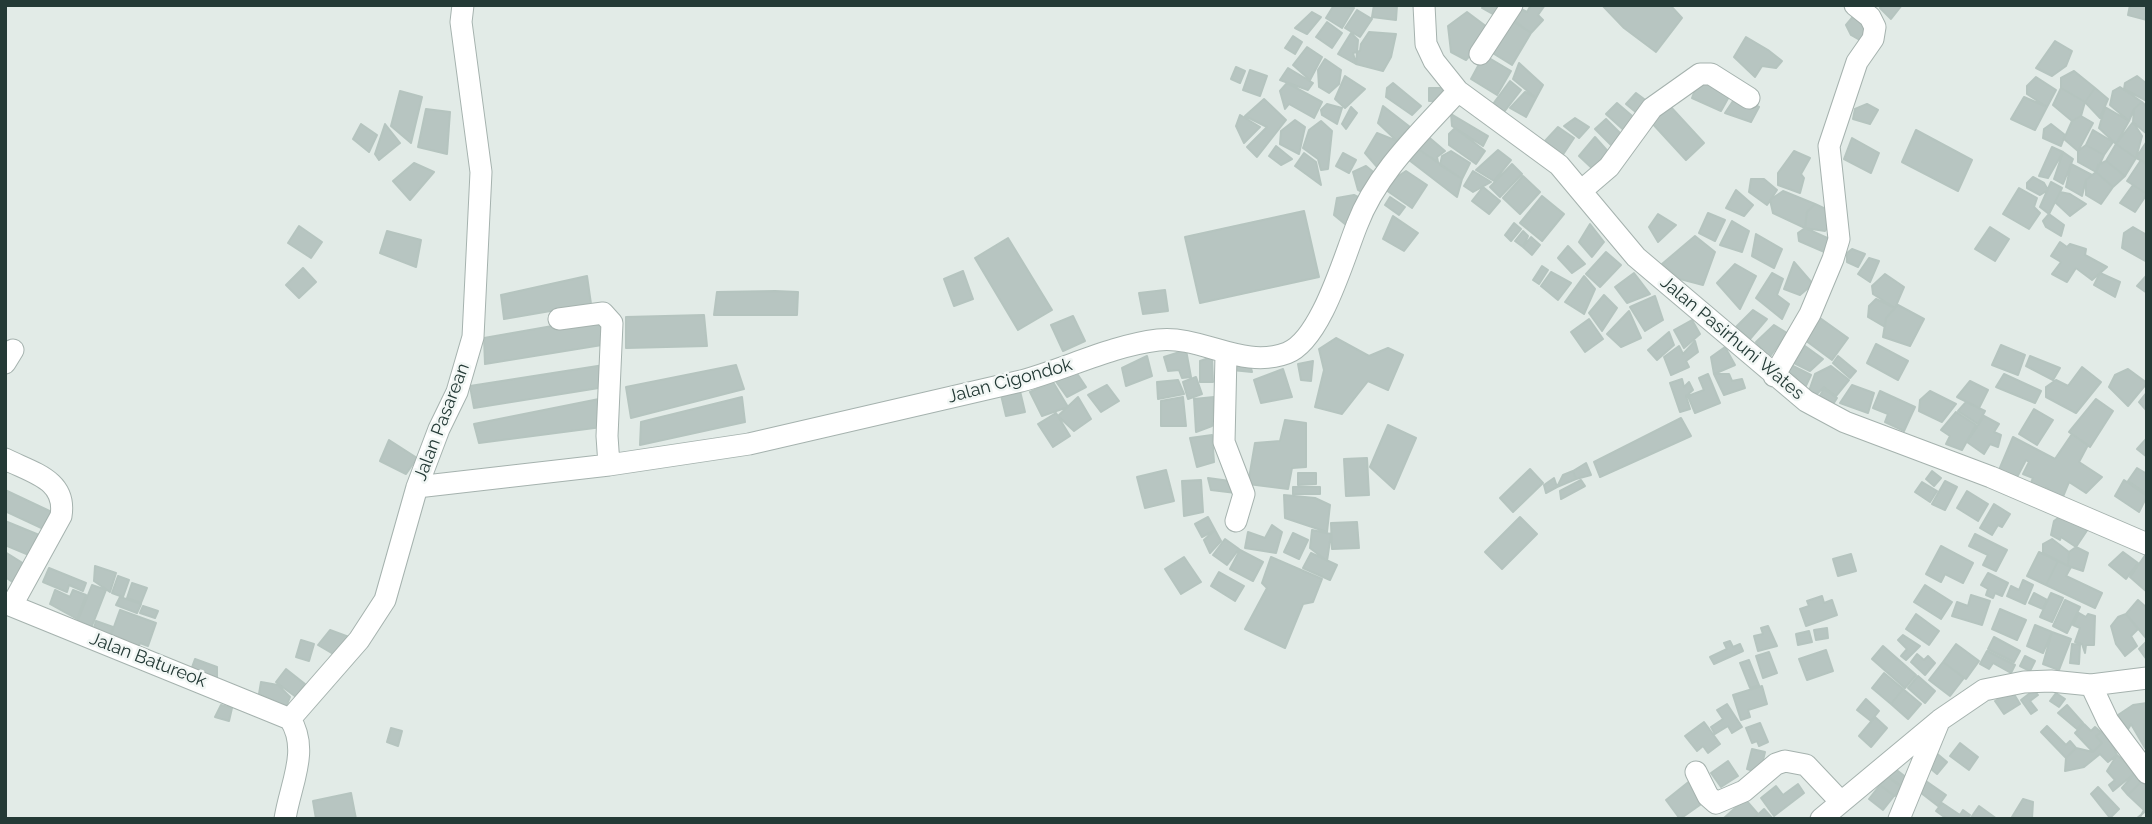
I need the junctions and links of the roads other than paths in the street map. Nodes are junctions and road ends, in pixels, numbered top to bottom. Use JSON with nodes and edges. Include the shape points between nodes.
{"nodes":[{"id":1,"x":463,"y":5,"type":"edge"},
{"id":2,"x":1424,"y":5,"type":"edge"},
{"id":3,"x":1512,"y":5,"type":"edge"},
{"id":4,"x":1855,"y":5,"type":"edge"},
{"id":5,"x":1480,"y":54,"type":"dead end"},
{"id":6,"x":1458,"y":91,"type":"junction"},
{"id":7,"x":1749,"y":98,"type":"dead end"},
{"id":8,"x":1581,"y":191,"type":"junction"},
{"id":9,"x":559,"y":318,"type":"dead end"},
{"id":10,"x":1226,"y":355,"type":"junction"},
{"id":11,"x":1774,"y":376,"type":"junction"},
{"id":12,"x":5,"y":459,"type":"edge"},
{"id":13,"x":609,"y":465,"type":"junction"},
{"id":14,"x":417,"y":486,"type":"junction"},
{"id":15,"x":1236,"y":521,"type":"dead end"},
{"id":16,"x":2147,"y":544,"type":"edge"},
{"id":17,"x":9,"y":604,"type":"edge"},
{"id":18,"x":2147,"y":678,"type":"edge"},
{"id":19,"x":2091,"y":685,"type":"junction"},
{"id":20,"x":290,"y":719,"type":"junction"},
{"id":21,"x":1940,"y":720,"type":"junction"},
{"id":22,"x":1696,"y":772,"type":"dead end"},
{"id":23,"x":2147,"y":773,"type":"edge"},
{"id":24,"x":1841,"y":802,"type":"junction"},
{"id":25,"x":285,"y":819,"type":"edge"},
{"id":26,"x":1821,"y":819,"type":"edge"},
{"id":27,"x":1899,"y":819,"type":"edge"}],
"edges":[{"from":1,"to":14,"type":"street","name":"Jalan Pasarean","via":[[461,22],[481,172],[473,337],[457,392]]},
{"from":2,"to":6,"type":"street","name":"Jalan Pasirhuni Wates","via":[[1426,44]]},
{"from":3,"to":5,"type":"street"},
{"from":4,"to":11,"type":"street","via":[[1875,27],[1857,62],[1829,146],[1839,239],[1810,314]]},
{"from":6,"to":8,"type":"street","name":"Jalan Pasirhuni Wates","via":[[1559,165]]},
{"from":6,"to":10,"type":"street","name":"Jalan Cigondok","via":[[1378,186],[1357,223],[1342,269],[1316,323],[1298,346],[1287,353]]},
{"from":7,"to":8,"type":"street","via":[[1711,74],[1700,74],[1652,108],[1609,167]]},
{"from":8,"to":11,"type":"street","name":"Jalan Pasirhuni Wates","via":[[1636,257]]},
{"from":9,"to":13,"type":"street","via":[[603,313],[612,323]]},
{"from":10,"to":13,"type":"street","name":"Jalan Cigondok","via":[[1185,340],[1157,340],[868,418],[749,444]]},
{"from":10,"to":15,"type":"street","via":[[1224,442],[1244,494]]},
{"from":11,"to":16,"type":"street","name":"Jalan Pasirhuni Wates","via":[[1806,401],[1845,422],[1991,477]]},
{"from":12,"to":17,"type":"street","via":[[54,485],[63,504],[61,516]]},
{"from":13,"to":14,"type":"street","name":"Jalan Cigondok"},
{"from":14,"to":20,"type":"street","name":"Jalan Pasarean","via":[[385,600],[359,640]]},
{"from":17,"to":20,"type":"street","name":"Jalan Batureok"},
{"from":18,"to":19,"type":"street"},
{"from":19,"to":21,"type":"street","via":[[2051,681],[2000,686],[1967,699]]},
{"from":19,"to":23,"type":"street","via":[[2108,721]]},
{"from":20,"to":25,"type":"street","via":[[297,730],[300,758]]},
{"from":21,"to":24,"type":"street"},
{"from":21,"to":27,"type":"street"},
{"from":22,"to":24,"type":"street","via":[[1716,803],[1744,791],[1780,762],[1796,762],[1813,770]]},
{"from":24,"to":26,"type":"street"}]}
